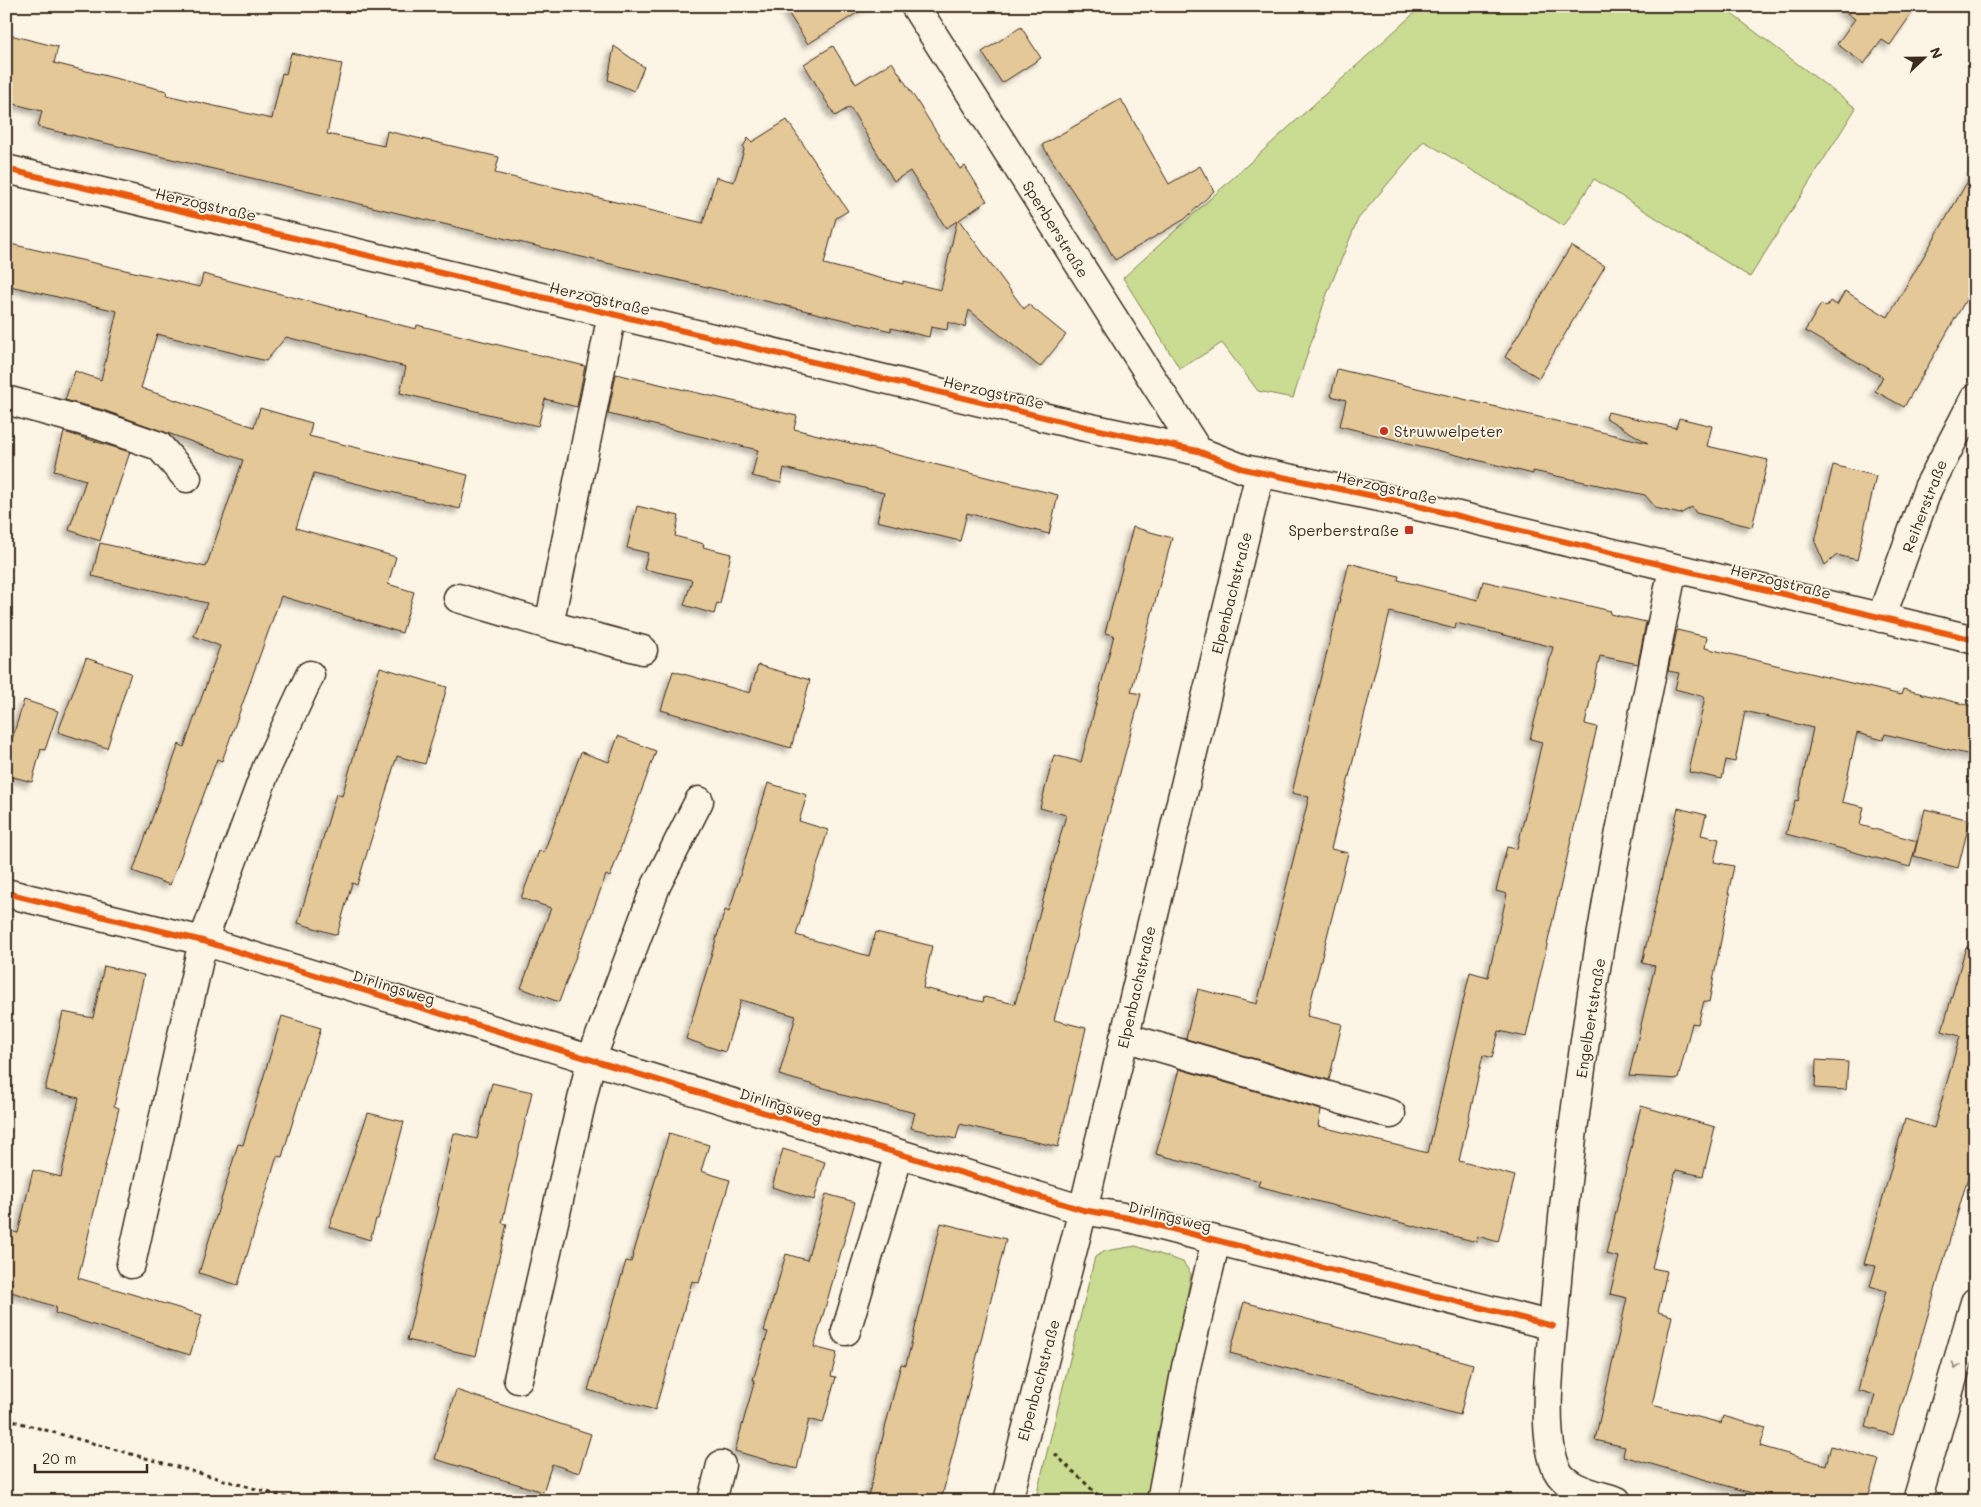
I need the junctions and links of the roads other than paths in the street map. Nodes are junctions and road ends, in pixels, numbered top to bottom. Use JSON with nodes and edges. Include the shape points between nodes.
{"nodes":[{"id":1,"x":915,"y":6,"type":"edge"},
{"id":2,"x":6,"y":169,"type":"edge"},
{"id":3,"x":612,"y":314,"type":"junction"},
{"id":4,"x":1975,"y":398,"type":"edge"},
{"id":5,"x":6,"y":400,"type":"edge"},
{"id":6,"x":1198,"y":451,"type":"junction"},
{"id":7,"x":1260,"y":473,"type":"junction"},
{"id":8,"x":187,"y":478,"type":"dead end"},
{"id":9,"x":1673,"y":568,"type":"junction"},
{"id":10,"x":458,"y":598,"type":"dead end"},
{"id":11,"x":1881,"y":618,"type":"junction"},
{"id":12,"x":549,"y":625,"type":"junction"},
{"id":13,"x":1975,"y":640,"type":"edge"},
{"id":14,"x":643,"y":650,"type":"dead end"},
{"id":15,"x":310,"y":675,"type":"dead end"},
{"id":16,"x":699,"y":801,"type":"dead end"},
{"id":17,"x":6,"y":893,"type":"edge"},
{"id":18,"x":202,"y":941,"type":"junction"},
{"id":19,"x":1124,"y":1037,"type":"junction"},
{"id":20,"x":591,"y":1060,"type":"junction"},
{"id":21,"x":1391,"y":1114,"type":"dead end"},
{"id":22,"x":899,"y":1154,"type":"junction"},
{"id":23,"x":1083,"y":1210,"type":"junction"},
{"id":24,"x":1216,"y":1240,"type":"junction"},
{"id":25,"x":131,"y":1264,"type":"dead end"},
{"id":26,"x":1975,"y":1302,"type":"edge"},
{"id":27,"x":1554,"y":1326,"type":"junction"},
{"id":28,"x":846,"y":1331,"type":"dead end"},
{"id":29,"x":518,"y":1379,"type":"dead end"},
{"id":30,"x":721,"y":1465,"type":"dead end"},
{"id":31,"x":712,"y":1501,"type":"edge"},
{"id":32,"x":1008,"y":1501,"type":"edge"},
{"id":33,"x":1161,"y":1501,"type":"edge"},
{"id":34,"x":1617,"y":1501,"type":"edge"},
{"id":35,"x":1917,"y":1501,"type":"edge"}],
"edges":[{"from":1,"to":6,"type":"street","name":"Sperberstraße"},
{"from":2,"to":3,"type":"street","name":"Herzogstraße"},
{"from":3,"to":6,"type":"street","name":"Herzogstraße"},
{"from":3,"to":12,"type":"street"},
{"from":4,"to":11,"type":"street","name":"Reiherstraße","via":[[1928,488]]},
{"from":5,"to":8,"type":"street","via":[[98,425],[159,446]]},
{"from":6,"to":7,"type":"street","name":"Herzogstraße"},
{"from":7,"to":9,"type":"street","name":"Herzogstraße","via":[[1388,499]]},
{"from":7,"to":19,"type":"street","name":"Elpenbachstraße"},
{"from":9,"to":11,"type":"street","name":"Herzogstraße"},
{"from":9,"to":27,"type":"street","name":"Engelbertstraße","via":[[1606,912],[1572,1138]]},
{"from":10,"to":12,"type":"street"},
{"from":11,"to":13,"type":"street","name":"Herzogstraße"},
{"from":12,"to":14,"type":"street"},
{"from":15,"to":18,"type":"street","via":[[267,767]]},
{"from":16,"to":20,"type":"street","via":[[656,886]]},
{"from":17,"to":18,"type":"street","name":"Dirlingsweg"},
{"from":18,"to":20,"type":"street","name":"Dirlingsweg"},
{"from":18,"to":25,"type":"street"},
{"from":19,"to":21,"type":"street"},
{"from":19,"to":23,"type":"street","name":"Elpenbachstraße"},
{"from":20,"to":22,"type":"street","name":"Dirlingsweg"},
{"from":20,"to":29,"type":"street"},
{"from":22,"to":23,"type":"street","name":"Dirlingsweg"},
{"from":22,"to":28,"type":"street"},
{"from":23,"to":24,"type":"street","name":"Dirlingsweg"},
{"from":23,"to":32,"type":"street","name":"Elpenbachstraße"},
{"from":24,"to":27,"type":"street","name":"Dirlingsweg"},
{"from":24,"to":33,"type":"street","via":[[1186,1367]]},
{"from":26,"to":35,"type":"street","one_way":true},
{"from":27,"to":34,"type":"street","name":"Engelbertstraße","via":[[1548,1425],[1558,1472],[1578,1488]]},
{"from":30,"to":31,"type":"street"}]}
